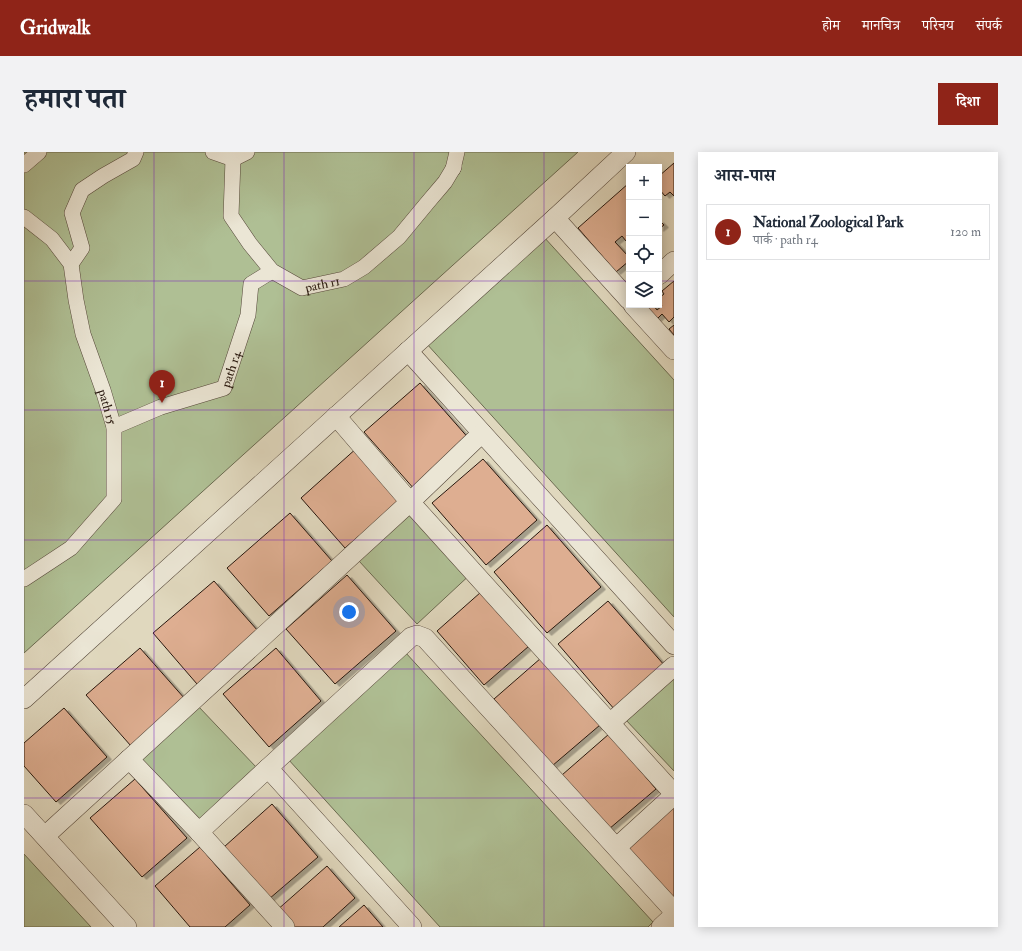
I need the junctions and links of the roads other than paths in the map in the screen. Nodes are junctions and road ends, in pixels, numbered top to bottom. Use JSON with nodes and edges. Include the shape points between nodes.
{"nodes":[{"id":1,"x":39,"y":152,"type":"edge"},
{"id":2,"x":136,"y":152,"type":"edge"},
{"id":3,"x":213,"y":152,"type":"edge"},
{"id":4,"x":246,"y":152,"type":"edge"},
{"id":5,"x":457,"y":152,"type":"edge"},
{"id":6,"x":626,"y":152,"type":"edge"},
{"id":7,"x":233,"y":160,"type":"junction"},
{"id":8,"x":24,"y":165,"type":"edge"},
{"id":9,"x":24,"y":217,"type":"edge"},
{"id":10,"x":555,"y":218,"type":"junction"},
{"id":11,"x":674,"y":261,"type":"edge"},
{"id":12,"x":71,"y":264,"type":"junction"},
{"id":13,"x":272,"y":271,"type":"junction"},
{"id":14,"x":662,"y":272,"type":"edge"},
{"id":15,"x":626,"y":297,"type":"edge"},
{"id":16,"x":636,"y":308,"type":"edge"},
{"id":17,"x":674,"y":350,"type":"edge"},
{"id":18,"x":408,"y":351,"type":"junction"},
{"id":19,"x":336,"y":416,"type":"junction"},
{"id":20,"x":114,"y":427,"type":"junction"},
{"id":21,"x":482,"y":433,"type":"junction"},
{"id":22,"x":410,"y":502,"type":"junction"},
{"id":23,"x":24,"y":579,"type":"edge"},
{"id":24,"x":674,"y":645,"type":"edge"},
{"id":25,"x":674,"y":666,"type":"edge"},
{"id":26,"x":24,"y":699,"type":"edge"},
{"id":27,"x":610,"y":724,"type":"junction"},
{"id":28,"x":128,"y":759,"type":"junction"},
{"id":29,"x":268,"y":768,"type":"junction"},
{"id":30,"x":674,"y":794,"type":"edge"},
{"id":31,"x":24,"y":814,"type":"edge"},
{"id":32,"x":199,"y":832,"type":"junction"},
{"id":33,"x":45,"y":836,"type":"junction"},
{"id":34,"x":617,"y":848,"type":"junction"},
{"id":35,"x":674,"y":911,"type":"edge"},
{"id":36,"x":674,"y":915,"type":"edge"},
{"id":37,"x":127,"y":927,"type":"edge"},
{"id":38,"x":285,"y":927,"type":"edge"},
{"id":39,"x":412,"y":927,"type":"edge"},
{"id":40,"x":661,"y":927,"type":"edge"}],
"edges":[{"from":1,"to":8,"type":"street"},
{"from":2,"to":12,"type":"street","via":[[133,159],[82,190],[72,213],[82,248]]},
{"from":3,"to":7,"type":"street"},
{"from":4,"to":7,"type":"street"},
{"from":5,"to":13,"type":"street","name":"path r1","via":[[453,168],[445,182],[399,237],[364,267],[344,279],[302,288]]},
{"from":6,"to":10,"type":"street"},
{"from":7,"to":13,"type":"street","name":"path r1","via":[[231,216]]},
{"from":9,"to":12,"type":"street","name":"path r5","via":[[52,239]]},
{"from":10,"to":15,"type":"street"},
{"from":10,"to":18,"type":"street"},
{"from":11,"to":14,"type":"street"},
{"from":12,"to":20,"type":"street","name":"path r5","via":[[83,334]]},
{"from":13,"to":20,"type":"street","name":"path r4","via":[[251,284],[248,315],[224,388],[161,407]]},
{"from":16,"to":17,"type":"street"},
{"from":18,"to":19,"type":"street"},
{"from":18,"to":21,"type":"street"},
{"from":19,"to":22,"type":"street"},
{"from":19,"to":26,"type":"street"},
{"from":20,"to":23,"type":"street","name":"path r5","via":[[114,499],[71,548]]},
{"from":21,"to":22,"type":"street"},
{"from":21,"to":24,"type":"street"},
{"from":22,"to":27,"type":"street"},
{"from":22,"to":28,"type":"street"},
{"from":25,"to":27,"type":"street"},
{"from":27,"to":30,"type":"street"},
{"from":28,"to":32,"type":"street"},
{"from":28,"to":33,"type":"street"},
{"from":29,"to":32,"type":"street"},
{"from":29,"to":34,"type":"street","via":[[411,637],[417,635],[425,638]]},
{"from":29,"to":39,"type":"street"},
{"from":30,"to":34,"type":"street"},
{"from":31,"to":33,"type":"street"},
{"from":32,"to":38,"type":"street"},
{"from":33,"to":37,"type":"street"},
{"from":34,"to":35,"type":"street"},
{"from":36,"to":40,"type":"street"}]}
